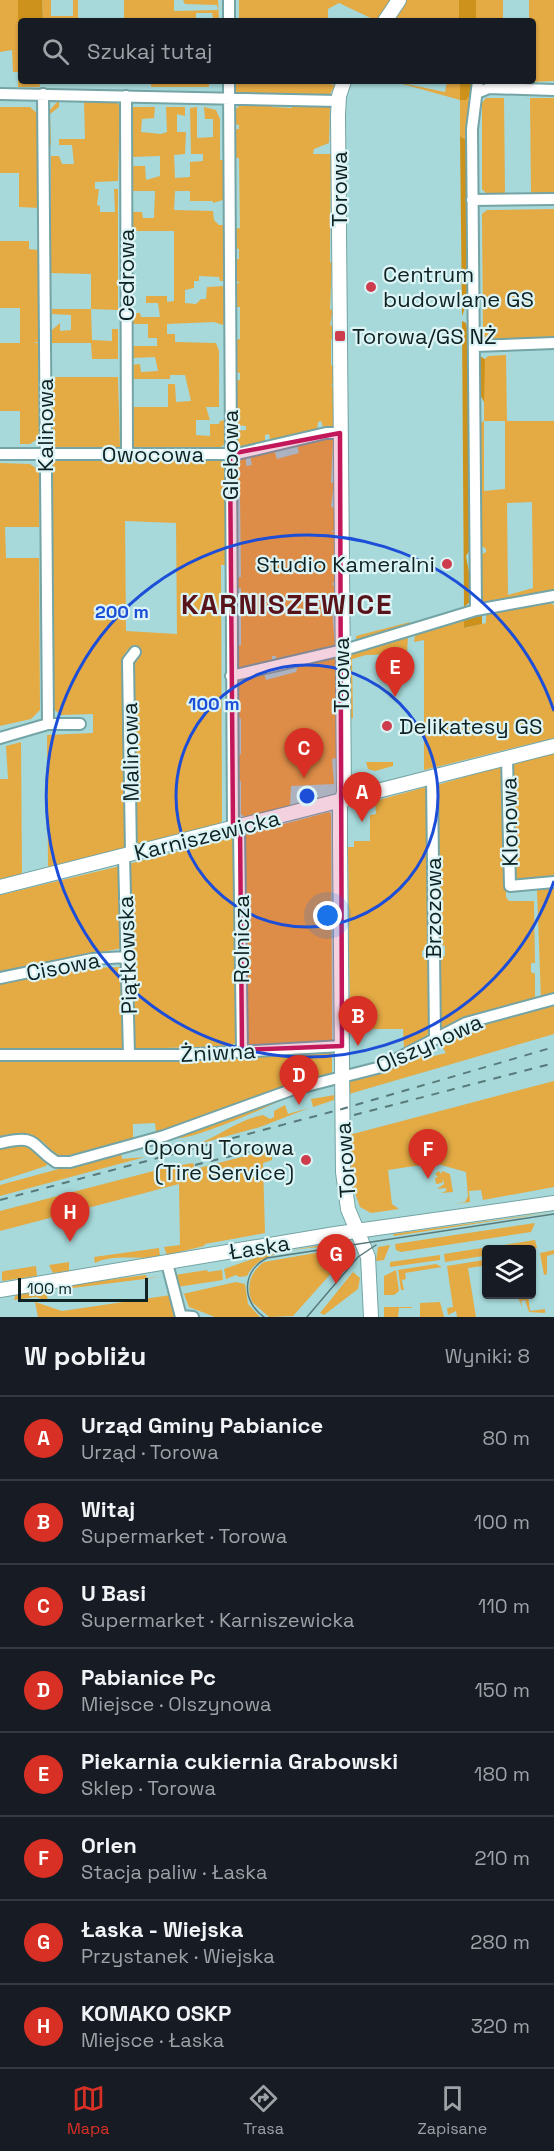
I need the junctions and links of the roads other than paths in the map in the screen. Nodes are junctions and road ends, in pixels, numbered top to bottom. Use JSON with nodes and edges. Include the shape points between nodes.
{"nodes":[{"id":1,"x":229,"y":0,"type":"edge"},
{"id":2,"x":399,"y":0,"type":"edge"},
{"id":3,"x":229,"y":18,"type":"edge"},
{"id":4,"x":387,"y":18,"type":"edge"},
{"id":5,"x":229,"y":84,"type":"edge"},
{"id":6,"x":344,"y":84,"type":"edge"},
{"id":7,"x":478,"y":84,"type":"edge"},
{"id":8,"x":554,"y":90,"type":"edge"},
{"id":9,"x":477,"y":93,"type":"junction"},
{"id":10,"x":0,"y":94,"type":"edge"},
{"id":11,"x":44,"y":94,"type":"junction"},
{"id":12,"x":126,"y":96,"type":"junction"},
{"id":13,"x":229,"y":98,"type":"junction"},
{"id":14,"x":339,"y":100,"type":"junction"},
{"id":15,"x":554,"y":199,"type":"edge"},
{"id":16,"x":472,"y":200,"type":"junction"},
{"id":17,"x":554,"y":343,"type":"edge"},
{"id":18,"x":475,"y":346,"type":"junction"},
{"id":19,"x":340,"y":433,"type":"junction"},
{"id":20,"x":0,"y":454,"type":"edge"},
{"id":21,"x":45,"y":454,"type":"junction"},
{"id":22,"x":127,"y":454,"type":"junction"},
{"id":23,"x":230,"y":454,"type":"junction"},
{"id":24,"x":554,"y":596,"type":"edge"},
{"id":25,"x":476,"y":610,"type":"junction"},
{"id":26,"x":341,"y":650,"type":"junction"},
{"id":27,"x":135,"y":652,"type":"dead end"},
{"id":28,"x":231,"y":676,"type":"junction"},
{"id":29,"x":48,"y":724,"type":"junction"},
{"id":30,"x":80,"y":724,"type":"dead end"},
{"id":31,"x":0,"y":738,"type":"edge"},
{"id":32,"x":554,"y":746,"type":"edge"},
{"id":33,"x":507,"y":758,"type":"junction"},
{"id":34,"x":432,"y":778,"type":"junction"},
{"id":35,"x":343,"y":801,"type":"junction"},
{"id":36,"x":236,"y":828,"type":"junction"},
{"id":37,"x":127,"y":855,"type":"junction"},
{"id":38,"x":554,"y":882,"type":"edge"},
{"id":39,"x":0,"y":887,"type":"edge"},
{"id":40,"x":126,"y":957,"type":"junction"},
{"id":41,"x":0,"y":978,"type":"edge"},
{"id":42,"x":554,"y":999,"type":"edge"},
{"id":43,"x":435,"y":1038,"type":"junction"},
{"id":44,"x":342,"y":1046,"type":"junction"},
{"id":45,"x":242,"y":1050,"type":"junction"},
{"id":46,"x":0,"y":1055,"type":"edge"},
{"id":47,"x":129,"y":1055,"type":"junction"},
{"id":48,"x":342,"y":1077,"type":"junction"},
{"id":49,"x":0,"y":1143,"type":"edge"},
{"id":50,"x":554,"y":1203,"type":"edge"},
{"id":51,"x":359,"y":1231,"type":"junction"},
{"id":52,"x":167,"y":1263,"type":"junction"},
{"id":53,"x":0,"y":1290,"type":"edge"},
{"id":54,"x":181,"y":1316,"type":"edge"},
{"id":55,"x":193,"y":1317,"type":"edge"},
{"id":56,"x":371,"y":1317,"type":"edge"}],
"edges":[{"from":1,"to":3,"type":"street"},
{"from":2,"to":4,"type":"street"},
{"from":5,"to":13,"type":"street","name":"Glebowa"},
{"from":6,"to":14,"type":"street","name":"Torowa"},
{"from":7,"to":9,"type":"street"},
{"from":8,"to":9,"type":"street","via":[[489,87]]},
{"from":9,"to":16,"type":"street","via":[[472,129]]},
{"from":10,"to":11,"type":"street"},
{"from":11,"to":12,"type":"street"},
{"from":11,"to":21,"type":"street","name":"Kalinowa"},
{"from":12,"to":13,"type":"street"},
{"from":12,"to":22,"type":"street","name":"Cedrowa"},
{"from":13,"to":14,"type":"street"},
{"from":13,"to":23,"type":"street","name":"Glebowa"},
{"from":14,"to":19,"type":"street","name":"Torowa"},
{"from":15,"to":16,"type":"street"},
{"from":16,"to":18,"type":"street","via":[[471,319]]},
{"from":17,"to":18,"type":"street"},
{"from":18,"to":25,"type":"street","via":[[472,378]]},
{"from":19,"to":23,"type":"street","name":"Owocowa"},
{"from":19,"to":26,"type":"street","name":"Torowa"},
{"from":20,"to":21,"type":"street","name":"Owocowa"},
{"from":21,"to":22,"type":"street","name":"Owocowa"},
{"from":21,"to":29,"type":"street","name":"Kalinowa"},
{"from":22,"to":23,"type":"street","name":"Owocowa"},
{"from":23,"to":28,"type":"street","name":"Glebowa"},
{"from":24,"to":25,"type":"street"},
{"from":25,"to":26,"type":"street"},
{"from":26,"to":28,"type":"street"},
{"from":26,"to":35,"type":"street","name":"Torowa"},
{"from":27,"to":37,"type":"street","name":"Malinowa","via":[[128,662]]},
{"from":28,"to":36,"type":"street","name":"Glebowa"},
{"from":29,"to":30,"type":"street"},
{"from":29,"to":31,"type":"street"},
{"from":32,"to":33,"type":"street","name":"Karniszewicka"},
{"from":33,"to":34,"type":"street","name":"Karniszewicka"},
{"from":33,"to":38,"type":"street","name":"Klonowa","via":[[510,886]]},
{"from":34,"to":35,"type":"street","name":"Karniszewicka"},
{"from":34,"to":43,"type":"street","name":"Brzozowa"},
{"from":35,"to":36,"type":"street","name":"Karniszewicka"},
{"from":35,"to":44,"type":"street","name":"Torowa"},
{"from":36,"to":37,"type":"street","name":"Karniszewicka"},
{"from":36,"to":45,"type":"street","name":"Rolnicza"},
{"from":37,"to":39,"type":"street","name":"Karniszewicka"},
{"from":37,"to":40,"type":"street","name":"Piątkowska"},
{"from":40,"to":41,"type":"street","name":"Cisowa","via":[[92,959]]},
{"from":40,"to":47,"type":"street","name":"Piątkowska"},
{"from":42,"to":43,"type":"street","name":"Olszynowa","via":[[466,1023]]},
{"from":43,"to":48,"type":"street","name":"Olszynowa","via":[[381,1067]]},
{"from":44,"to":45,"type":"street","name":"Żniwna"},
{"from":44,"to":48,"type":"street","name":"Torowa"},
{"from":45,"to":47,"type":"street","name":"Żniwna"},
{"from":46,"to":47,"type":"street","name":"Żniwna"},
{"from":48,"to":49,"type":"street","name":"Olszynowa","via":[[65,1164],[52,1160],[31,1141]]},
{"from":48,"to":51,"type":"street","name":"Torowa","via":[[344,1179],[348,1209]]},
{"from":50,"to":51,"type":"street","name":"Łaska"},
{"from":51,"to":52,"type":"street","name":"Łaska"},
{"from":51,"to":56,"type":"street","name":"Torowa","via":[[369,1265]]},
{"from":52,"to":53,"type":"street","name":"Łaska"},
{"from":52,"to":54,"type":"street"},
{"from":54,"to":55,"type":"street"}]}
